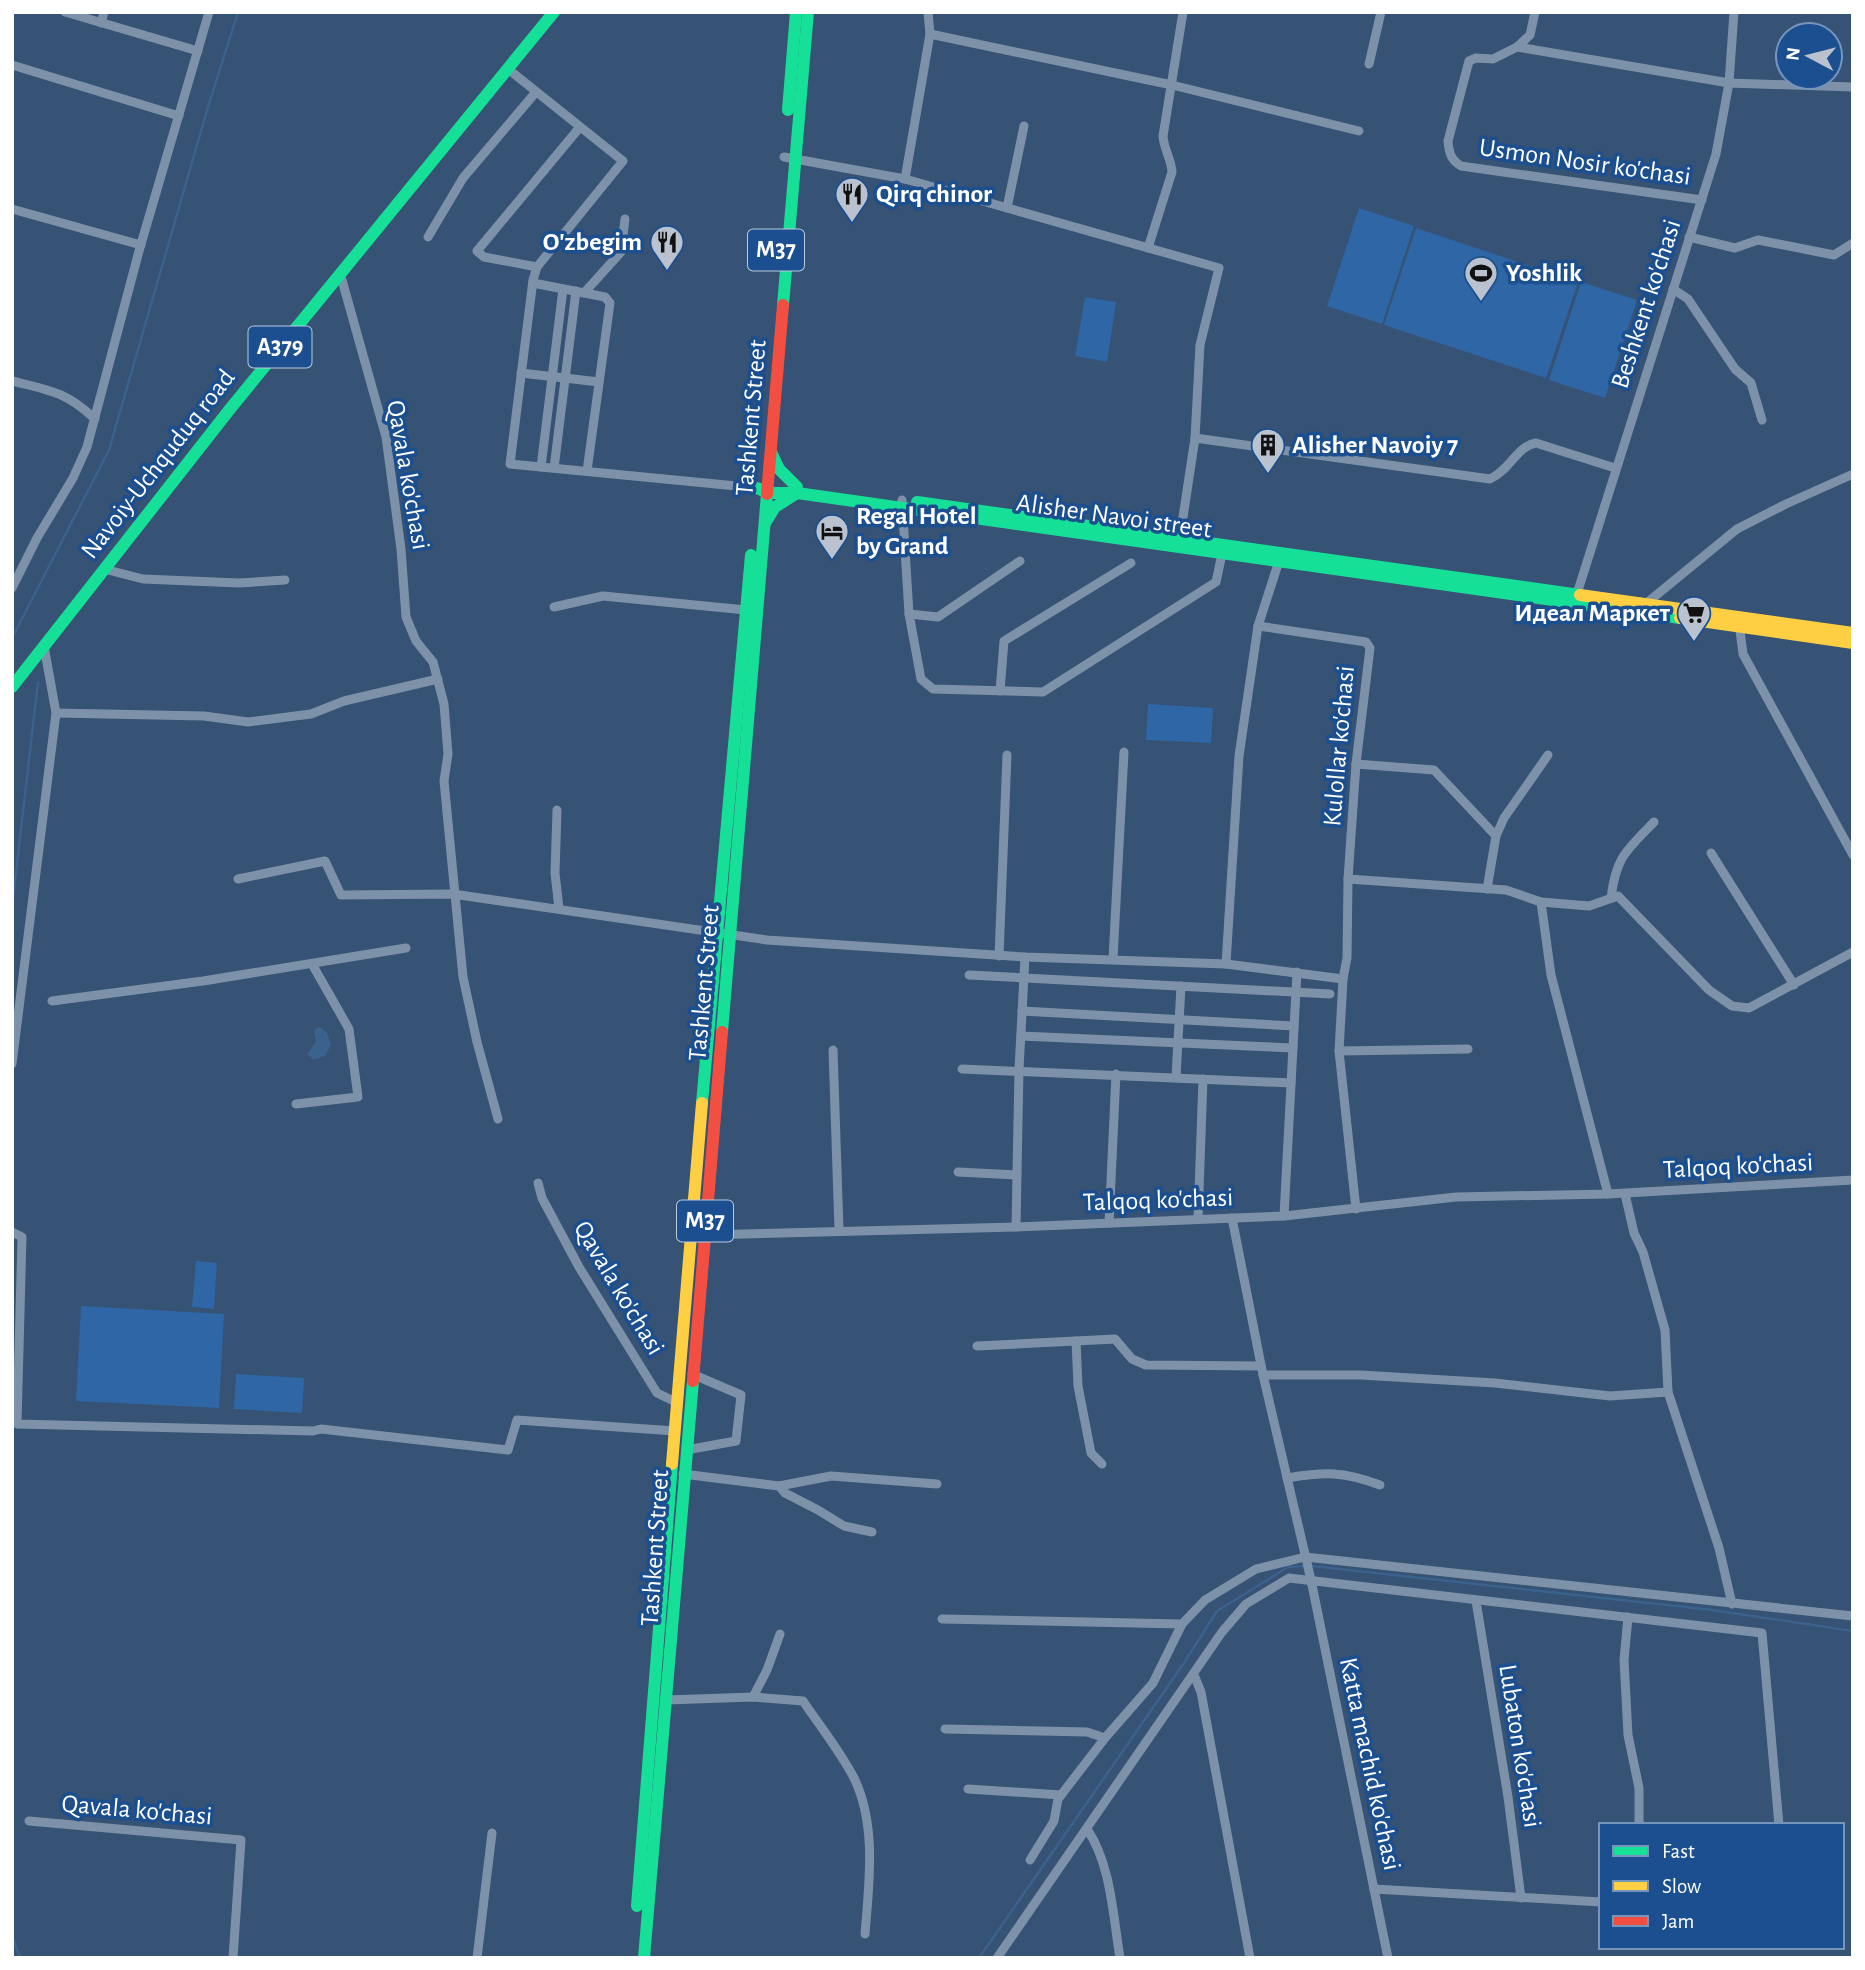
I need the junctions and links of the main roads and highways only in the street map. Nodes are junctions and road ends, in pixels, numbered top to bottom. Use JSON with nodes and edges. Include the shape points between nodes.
{"nodes":[{"id":1,"x":554,"y":12,"type":"edge"},
{"id":2,"x":796,"y":12,"type":"edge"},
{"id":3,"x":808,"y":12,"type":"edge"},
{"id":4,"x":789,"y":158,"type":"junction"},
{"id":5,"x":771,"y":452,"type":"junction"},
{"id":6,"x":764,"y":489,"type":"junction"},
{"id":7,"x":797,"y":490,"type":"junction"},
{"id":8,"x":902,"y":504,"type":"junction"},
{"id":9,"x":765,"y":523,"type":"junction"},
{"id":10,"x":1281,"y":557,"type":"junction"},
{"id":11,"x":1575,"y":599,"type":"junction"},
{"id":12,"x":1739,"y":622,"type":"junction"},
{"id":13,"x":1853,"y":633,"type":"edge"},
{"id":14,"x":1853,"y":643,"type":"edge"},
{"id":15,"x":12,"y":687,"type":"edge"},
{"id":16,"x":697,"y":1234,"type":"junction"},
{"id":17,"x":633,"y":1958,"type":"edge"},
{"id":18,"x":644,"y":1958,"type":"edge"}],
"edges":[{"from":1,"to":15,"type":"main road","name":"Navoiy-Uchquduq road","number":"A379","via":[[230,409]]},
{"from":2,"to":4,"type":"main road","name":"Tashkent Street","number":"M37"},
{"from":3,"to":4,"type":"main road","name":"Tashkent Street","number":"M37"},
{"from":4,"to":5,"type":"main road","name":"Tashkent Street","number":"M37"},
{"from":4,"to":6,"type":"main road","name":"Tashkent Street","number":"M37"},
{"from":5,"to":6,"type":"main road","name":"Tashkent Street","number":"M37"},
{"from":5,"to":7,"type":"main road"},
{"from":6,"to":7,"type":"main road","name":"Alisher Navoi street"},
{"from":6,"to":9,"type":"main road","name":"Tashkent Street","number":"M37"},
{"from":6,"to":16,"type":"main road","name":"Tashkent Street","number":"M37","via":[[746,610],[717,933]]},
{"from":7,"to":8,"type":"main road","name":"Alisher Navoi street"},
{"from":7,"to":9,"type":"main road","via":[[775,507]]},
{"from":8,"to":10,"type":"main road","name":"Alisher Navoi street","via":[[1180,537]]},
{"from":8,"to":10,"type":"main road","name":"Alisher Navoi street","via":[[1222,554]]},
{"from":9,"to":16,"type":"main road","name":"Tashkent Street","number":"M37","via":[[731,935]]},
{"from":10,"to":11,"type":"main road","name":"Alisher Navoi street"},
{"from":11,"to":12,"type":"main road","name":"Alisher Navoi street","via":[[1636,613]]},
{"from":11,"to":12,"type":"main road","name":"Alisher Navoi street","via":[[1646,603]]},
{"from":12,"to":13,"type":"main road","name":"Alisher Navoi street"},
{"from":12,"to":14,"type":"main road","name":"Alisher Navoi street"},
{"from":16,"to":17,"type":"main road","name":"Tashkent Street","number":"M37","via":[[675,1431]]},
{"from":16,"to":18,"type":"main road","name":"Tashkent Street","number":"M37","via":[[692,1374]]}]}
